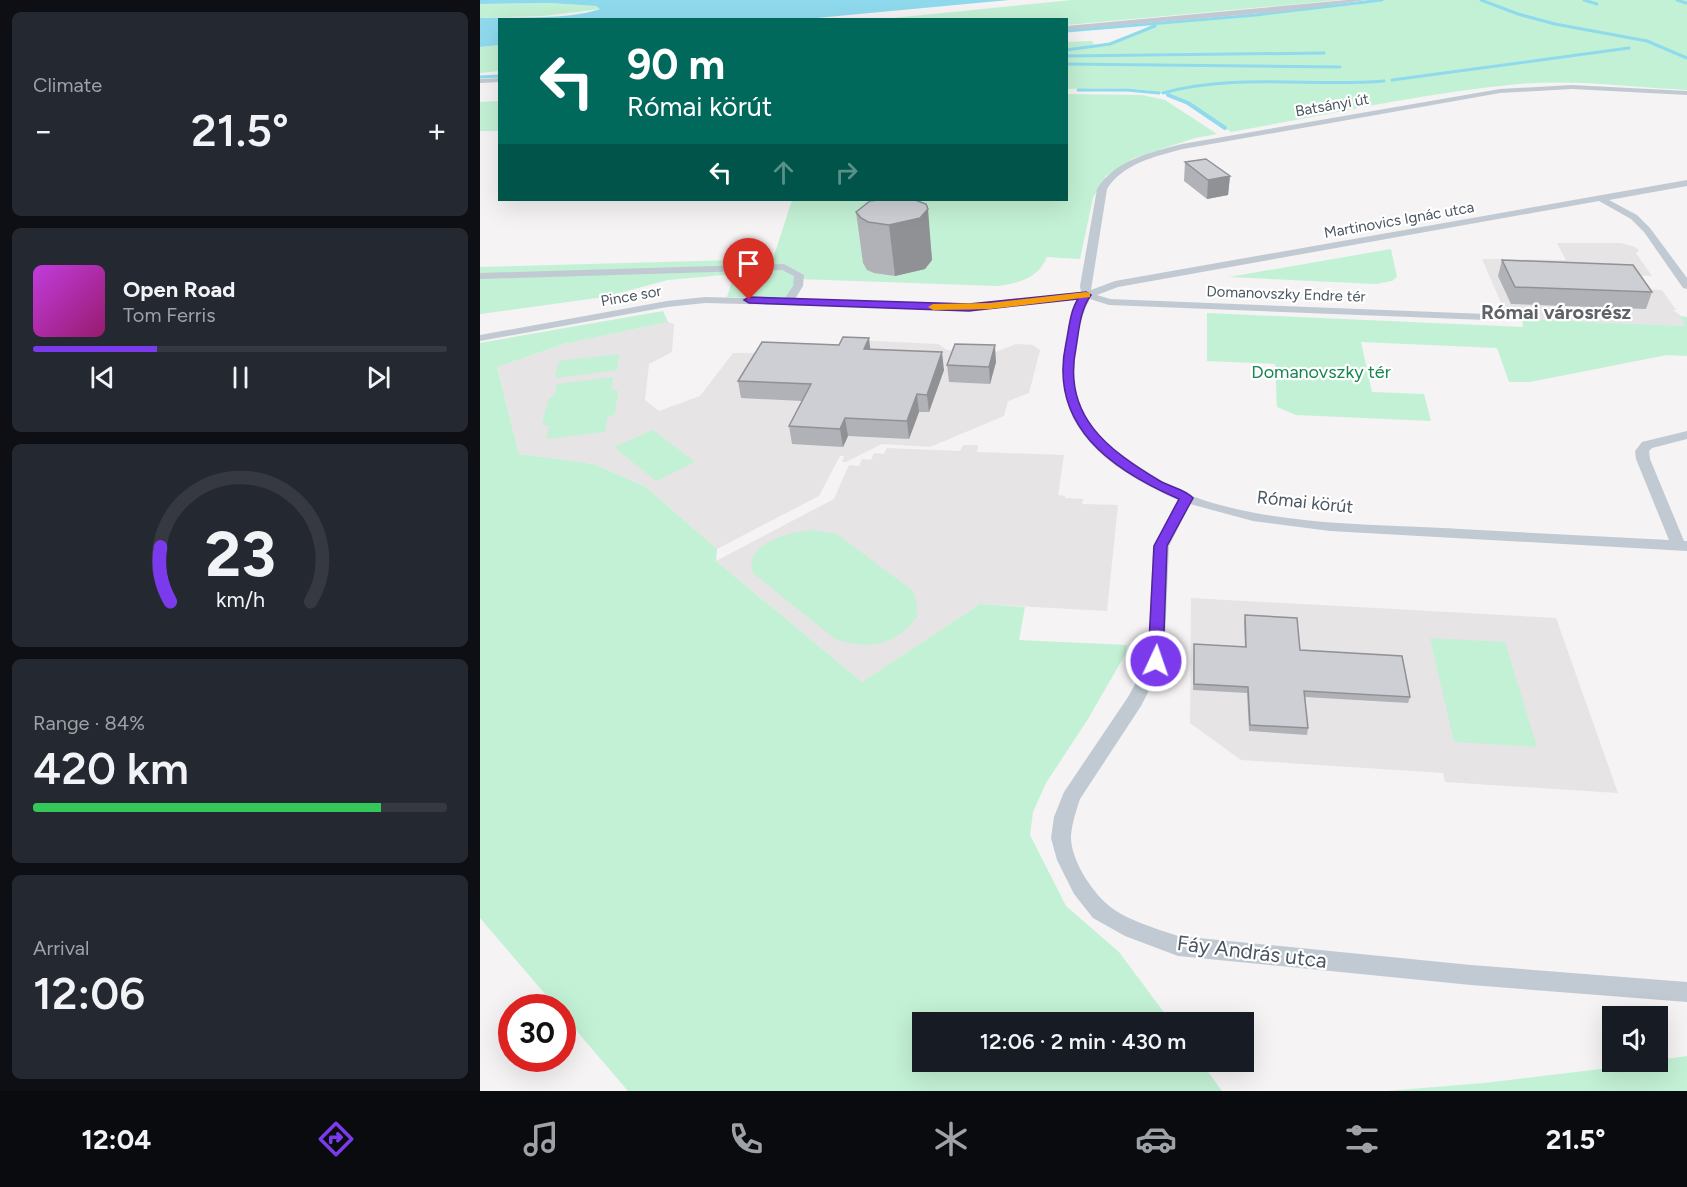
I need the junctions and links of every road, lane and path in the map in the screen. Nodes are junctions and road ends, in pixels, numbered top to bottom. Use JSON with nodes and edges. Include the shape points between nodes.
{"nodes":[{"id":1,"x":1363,"y":0,"type":"edge"},
{"id":2,"x":1068,"y":28,"type":"edge"},
{"id":3,"x":498,"y":74,"type":"edge"},
{"id":4,"x":480,"y":75,"type":"edge"},
{"id":5,"x":498,"y":80,"type":"edge"},
{"id":6,"x":480,"y":81,"type":"edge"},
{"id":7,"x":1687,"y":93,"type":"edge"},
{"id":8,"x":1687,"y":183,"type":"edge"},
{"id":9,"x":1601,"y":199,"type":"junction"},
{"id":10,"x":480,"y":276,"type":"edge"},
{"id":11,"x":1687,"y":286,"type":"edge"},
{"id":12,"x":1086,"y":295,"type":"junction"},
{"id":13,"x":788,"y":301,"type":"junction"},
{"id":14,"x":1485,"y":317,"type":"dead end"},
{"id":15,"x":480,"y":338,"type":"edge"},
{"id":16,"x":1687,"y":435,"type":"edge"},
{"id":17,"x":1186,"y":498,"type":"junction"},
{"id":18,"x":1683,"y":546,"type":"edge"},
{"id":19,"x":1687,"y":992,"type":"edge"}],
"edges":[{"from":1,"to":2,"type":"street"},
{"from":3,"to":4,"type":"street"},
{"from":5,"to":6,"type":"street"},
{"from":7,"to":12,"type":"street","name":"Batsányi út","via":[[1572,87],[1500,91],[1162,152],[1123,168],[1102,189],[1090,272],[1084,286]]},
{"from":8,"to":9,"type":"street","name":"Martinovics Ignác utca"},
{"from":9,"to":11,"type":"street","via":[[1647,230]]},
{"from":9,"to":12,"type":"street","name":"Martinovics Ignác utca","via":[[1110,282]]},
{"from":10,"to":13,"type":"street","via":[[784,267],[799,275],[798,286]]},
{"from":12,"to":13,"type":"street","name":"Martinovics Ignác utca","via":[[969,308]]},
{"from":12,"to":14,"type":"street","name":"Domanovszky Endre tér","via":[[1109,302]]},
{"from":12,"to":17,"type":"street","name":"Római körút","via":[[1078,312],[1067,362],[1079,418],[1093,438],[1123,465]]},
{"from":13,"to":15,"type":"street","name":"Pince sor","via":[[668,304]]},
{"from":16,"to":18,"type":"street","via":[[1647,445],[1642,451]]},
{"from":17,"to":18,"type":"street","name":"Római körút","via":[[1234,513],[1330,526]]},
{"from":17,"to":19,"type":"street","name":"Fáy András utca","via":[[1161,546],[1156,661],[1135,701],[1071,797],[1064,817],[1061,838],[1067,860],[1081,888],[1100,911],[1178,946]]}]}
